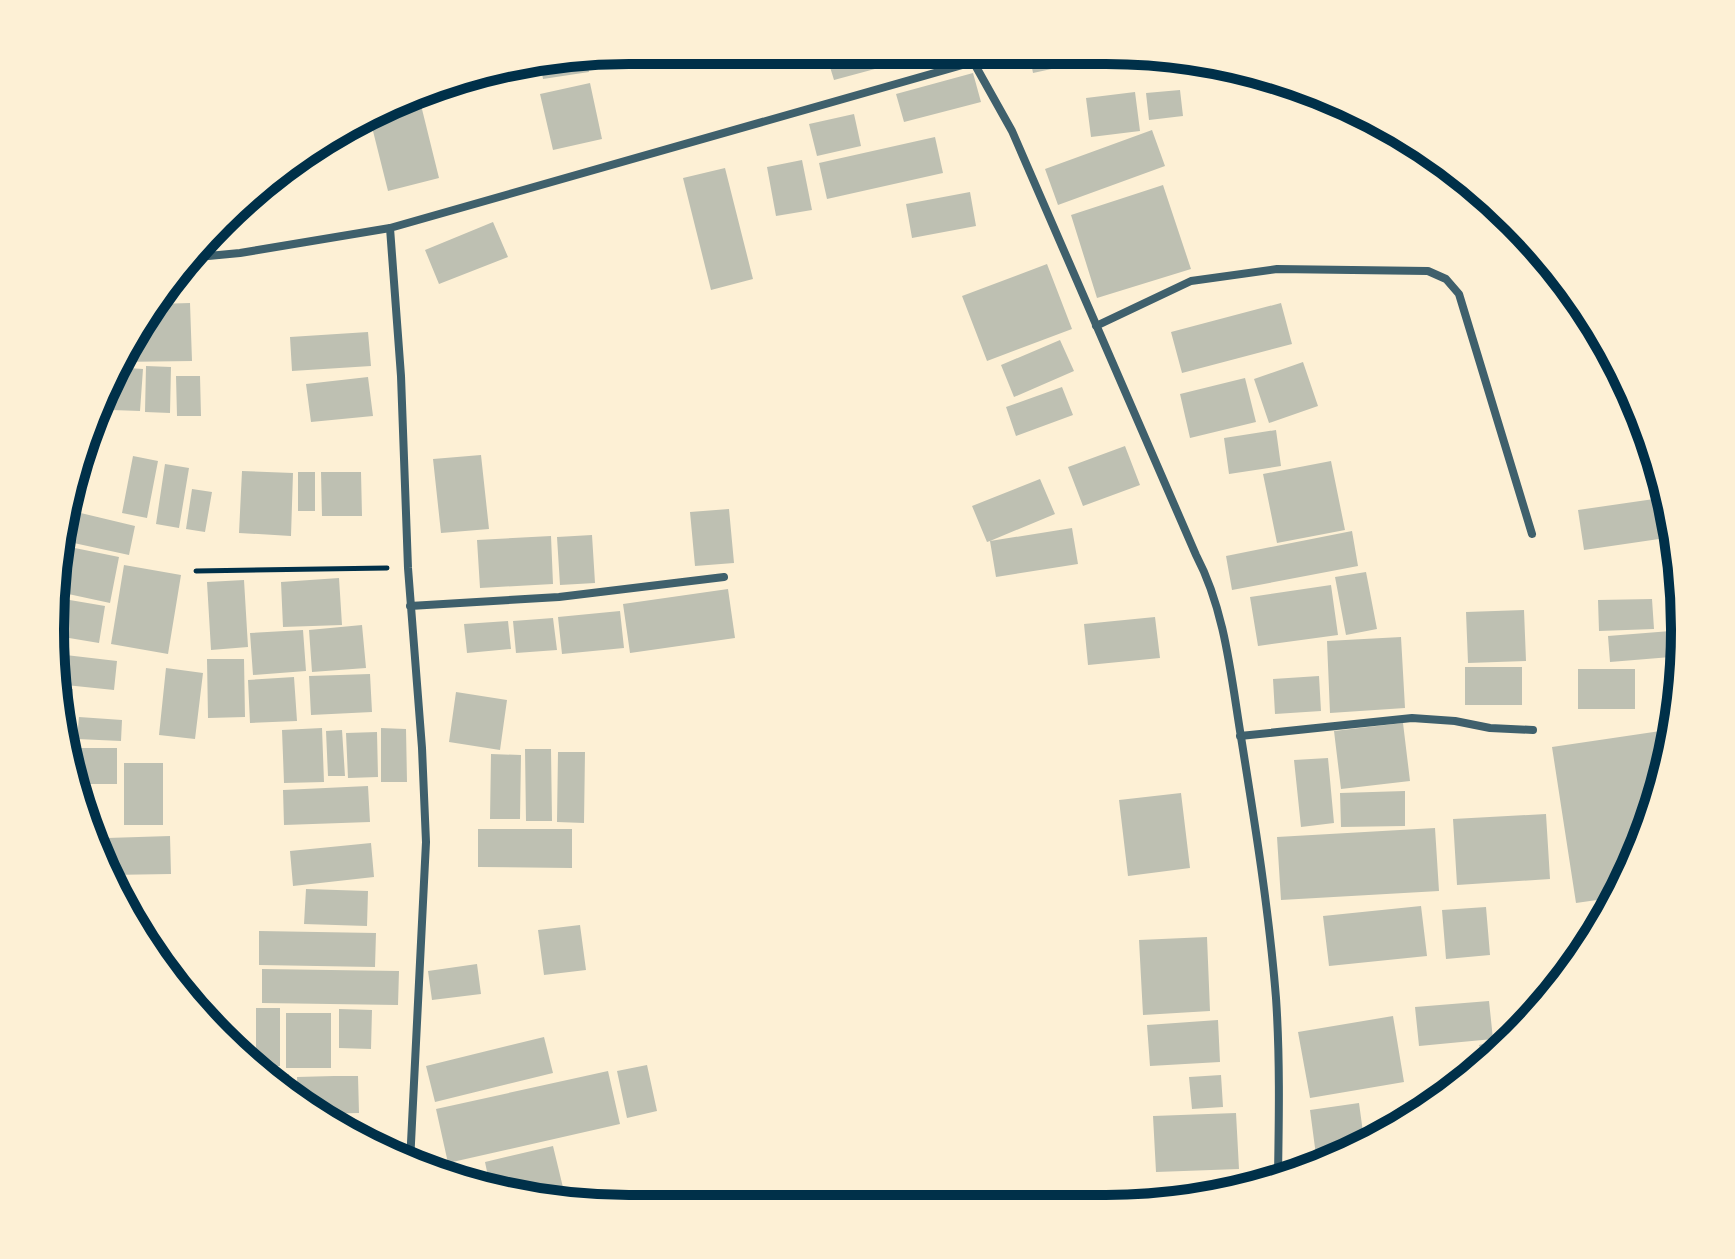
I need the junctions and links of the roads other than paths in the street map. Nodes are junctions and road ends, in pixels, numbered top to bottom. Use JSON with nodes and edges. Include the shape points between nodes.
{"nodes":[{"id":1,"x":955,"y":64,"type":"edge"},
{"id":2,"x":975,"y":64,"type":"edge"},
{"id":3,"x":390,"y":228,"type":"junction"},
{"id":4,"x":205,"y":256,"type":"edge"},
{"id":5,"x":1096,"y":326,"type":"junction"},
{"id":6,"x":1532,"y":534,"type":"dead end"},
{"id":7,"x":724,"y":577,"type":"dead end"},
{"id":8,"x":410,"y":606,"type":"junction"},
{"id":9,"x":1533,"y":730,"type":"dead end"},
{"id":10,"x":1240,"y":736,"type":"junction"},
{"id":11,"x":411,"y":1151,"type":"edge"},
{"id":12,"x":1278,"y":1168,"type":"edge"}],
"edges":[{"from":1,"to":3,"type":"street"},
{"from":2,"to":5,"type":"street","via":[[1012,131]]},
{"from":3,"to":4,"type":"street"},
{"from":3,"to":8,"type":"street"},
{"from":5,"to":6,"type":"street","via":[[1191,281],[1277,269],[1428,271],[1446,279],[1459,294]]},
{"from":5,"to":10,"type":"street","via":[[1208,578]]},
{"from":7,"to":8,"type":"street","via":[[559,597]]},
{"from":8,"to":11,"type":"street","via":[[426,842]]},
{"from":9,"to":10,"type":"street","via":[[1412,718]]},
{"from":10,"to":12,"type":"street","via":[[1276,997]]}]}
